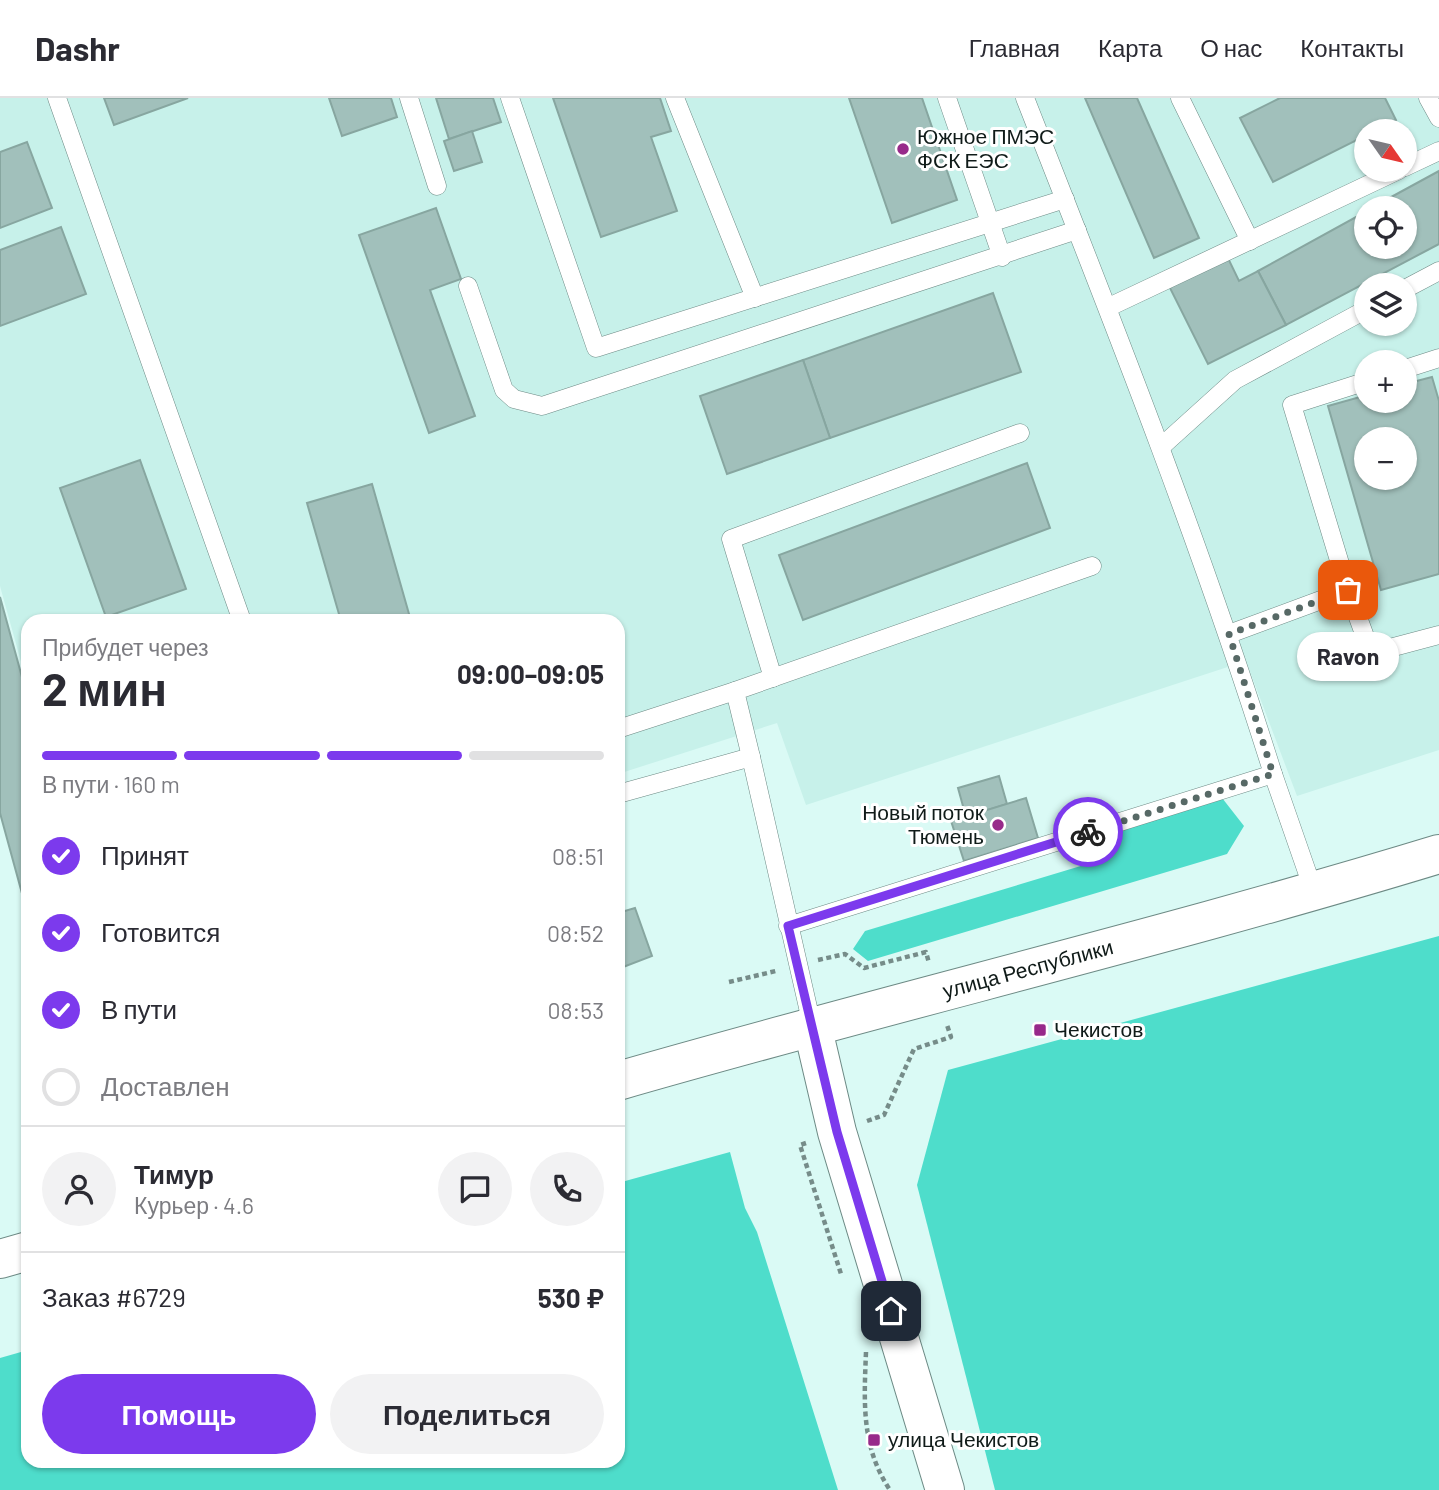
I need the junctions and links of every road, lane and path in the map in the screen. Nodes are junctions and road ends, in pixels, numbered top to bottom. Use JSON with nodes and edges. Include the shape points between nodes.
{"nodes":[{"id":1,"x":57,"y":98,"type":"edge"},
{"id":2,"x":409,"y":98,"type":"edge"},
{"id":3,"x":510,"y":98,"type":"edge"},
{"id":4,"x":675,"y":98,"type":"edge"},
{"id":5,"x":947,"y":98,"type":"edge"},
{"id":6,"x":1025,"y":98,"type":"edge"},
{"id":7,"x":1180,"y":98,"type":"edge"},
{"id":8,"x":1429,"y":98,"type":"edge"},
{"id":9,"x":1439,"y":118,"type":"edge"},
{"id":10,"x":1439,"y":151,"type":"edge"},
{"id":11,"x":1418,"y":161,"type":"edge"},
{"id":12,"x":1374,"y":182,"type":"edge"},
{"id":13,"x":437,"y":187,"type":"dead end"},
{"id":14,"x":1065,"y":199,"type":"junction"},
{"id":15,"x":990,"y":224,"type":"junction"},
{"id":16,"x":1077,"y":230,"type":"junction"},
{"id":17,"x":1250,"y":241,"type":"junction"},
{"id":18,"x":1002,"y":257,"type":"junction"},
{"id":19,"x":1439,"y":271,"type":"edge"},
{"id":20,"x":1417,"y":283,"type":"edge"},
{"id":21,"x":468,"y":286,"type":"dead end"},
{"id":22,"x":755,"y":298,"type":"junction"},
{"id":23,"x":1109,"y":307,"type":"junction"},
{"id":24,"x":1354,"y":316,"type":"edge"},
{"id":25,"x":1439,"y":358,"type":"edge"},
{"id":26,"x":1417,"y":365,"type":"edge"},
{"id":27,"x":1354,"y":385,"type":"edge"},
{"id":28,"x":1020,"y":433,"type":"dead end"},
{"id":29,"x":1162,"y":446,"type":"junction"},
{"id":30,"x":1092,"y":566,"type":"dead end"},
{"id":31,"x":1348,"y":590,"type":"junction"},
{"id":32,"x":240,"y":614,"type":"edge"},
{"id":33,"x":1229,"y":634,"type":"junction"},
{"id":34,"x":1439,"y":635,"type":"edge"},
{"id":35,"x":773,"y":678,"type":"junction"},
{"id":36,"x":735,"y":691,"type":"junction"},
{"id":37,"x":625,"y":727,"type":"edge"},
{"id":38,"x":751,"y":757,"type":"junction"},
{"id":39,"x":1273,"y":774,"type":"junction"},
{"id":40,"x":625,"y":792,"type":"edge"},
{"id":41,"x":1439,"y":854,"type":"edge"},
{"id":42,"x":1314,"y":892,"type":"junction"},
{"id":43,"x":788,"y":926,"type":"junction"},
{"id":44,"x":811,"y":1025,"type":"junction"},
{"id":45,"x":625,"y":1079,"type":"edge"},
{"id":46,"x":21,"y":1253,"type":"edge"},
{"id":47,"x":0,"y":1259,"type":"edge"},
{"id":48,"x":945,"y":1490,"type":"edge"}],
"edges":[{"from":1,"to":32,"type":"lane"},
{"from":2,"to":13,"type":"lane"},
{"from":3,"to":22,"type":"lane","via":[[596,348]]},
{"from":4,"to":22,"type":"lane"},
{"from":5,"to":15,"type":"lane"},
{"from":6,"to":14,"type":"lane"},
{"from":7,"to":17,"type":"lane"},
{"from":8,"to":9,"type":"lane"},
{"from":10,"to":11,"type":"lane"},
{"from":12,"to":17,"type":"lane"},
{"from":14,"to":15,"type":"lane"},
{"from":14,"to":16,"type":"lane"},
{"from":15,"to":18,"type":"lane"},
{"from":15,"to":22,"type":"lane"},
{"from":16,"to":18,"type":"lane"},
{"from":16,"to":23,"type":"lane"},
{"from":17,"to":23,"type":"lane"},
{"from":18,"to":21,"type":"lane","via":[[542,406],[514,399],[504,390]]},
{"from":19,"to":20,"type":"lane"},
{"from":23,"to":29,"type":"lane"},
{"from":24,"to":29,"type":"lane","via":[[1235,380]]},
{"from":25,"to":26,"type":"lane"},
{"from":27,"to":31,"type":"lane","via":[[1292,405]]},
{"from":28,"to":35,"type":"lane","via":[[730,538]]},
{"from":29,"to":33,"type":"lane"},
{"from":30,"to":35,"type":"lane"},
{"from":31,"to":33,"type":"lane"},
{"from":31,"to":34,"type":"lane","via":[[1371,653]]},
{"from":33,"to":39,"type":"lane"},
{"from":35,"to":36,"type":"lane"},
{"from":36,"to":37,"type":"lane"},
{"from":36,"to":38,"type":"lane"},
{"from":38,"to":40,"type":"lane"},
{"from":38,"to":43,"type":"lane"},
{"from":39,"to":42,"type":"lane"},
{"from":39,"to":43,"type":"lane"},
{"from":41,"to":42,"type":"main road","name":"улица Республики"},
{"from":42,"to":44,"type":"main road","name":"улица Республики"},
{"from":43,"to":44,"type":"lane"},
{"from":44,"to":45,"type":"main road","name":"улица Республики"},
{"from":44,"to":48,"type":"main road","via":[[837,1132]]},
{"from":46,"to":47,"type":"main road"}]}
